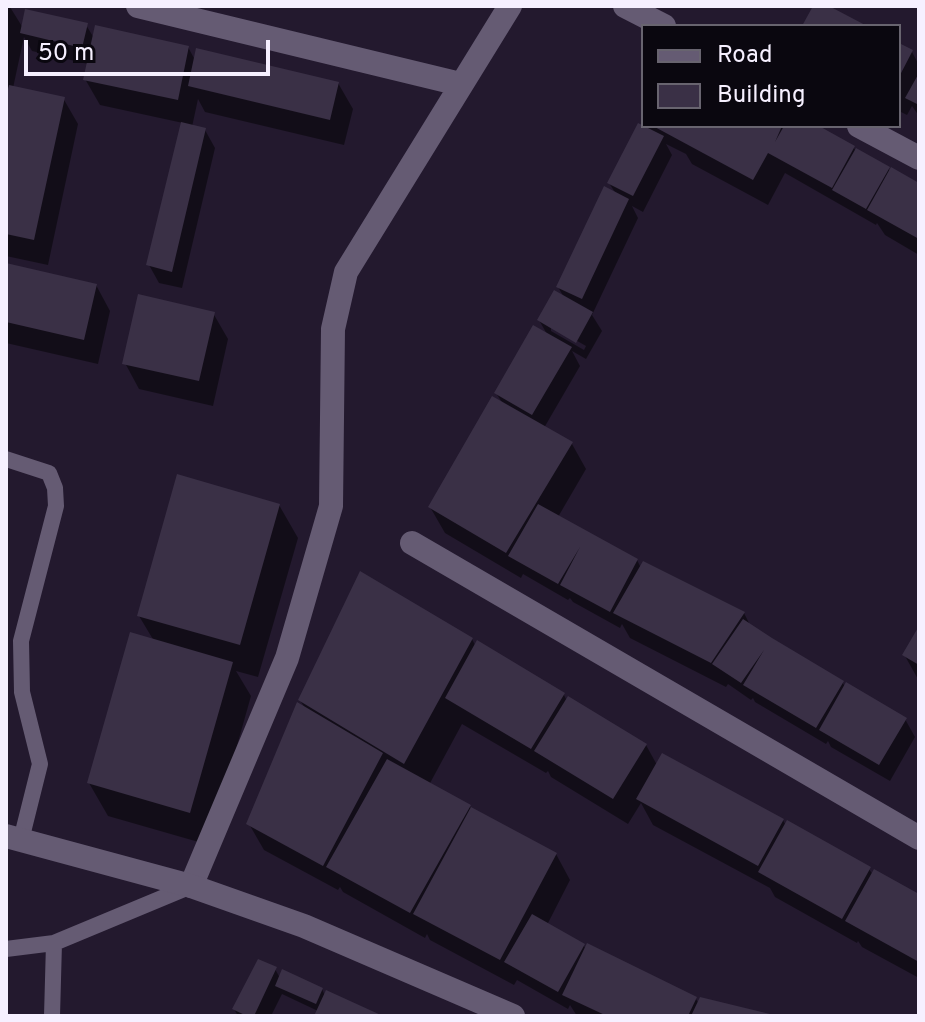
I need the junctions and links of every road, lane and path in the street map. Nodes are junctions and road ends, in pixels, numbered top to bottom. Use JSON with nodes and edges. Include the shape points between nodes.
{"nodes":[{"id":1,"x":138,"y":6,"type":"edge"},
{"id":2,"x":510,"y":6,"type":"edge"},
{"id":3,"x":625,"y":6,"type":"edge"},
{"id":4,"x":660,"y":24,"type":"edge"},
{"id":5,"x":460,"y":84,"type":"junction"},
{"id":6,"x":863,"y":128,"type":"edge"},
{"id":7,"x":919,"y":158,"type":"edge"},
{"id":8,"x":6,"y":459,"type":"edge"},
{"id":9,"x":412,"y":543,"type":"dead end"},
{"id":10,"x":14,"y":838,"type":"edge"},
{"id":11,"x":919,"y":838,"type":"edge"},
{"id":12,"x":191,"y":886,"type":"junction"},
{"id":13,"x":54,"y":943,"type":"junction"},
{"id":14,"x":6,"y":949,"type":"edge"},
{"id":15,"x":52,"y":1016,"type":"edge"},
{"id":16,"x":513,"y":1016,"type":"edge"}],
"edges":[{"from":1,"to":5,"type":"street"},
{"from":2,"to":5,"type":"street"},
{"from":3,"to":4,"type":"street"},
{"from":5,"to":12,"type":"street","via":[[346,272],[333,329],[331,506],[287,658]]},
{"from":6,"to":7,"type":"street"},
{"from":8,"to":10,"type":"lane","via":[[49,473],[56,506],[21,641],[22,692],[40,764]]},
{"from":9,"to":11,"type":"street"},
{"from":10,"to":12,"type":"street"},
{"from":12,"to":13,"type":"lane"},
{"from":12,"to":16,"type":"street","via":[[304,926]]},
{"from":13,"to":14,"type":"lane"},
{"from":13,"to":15,"type":"lane"}]}
